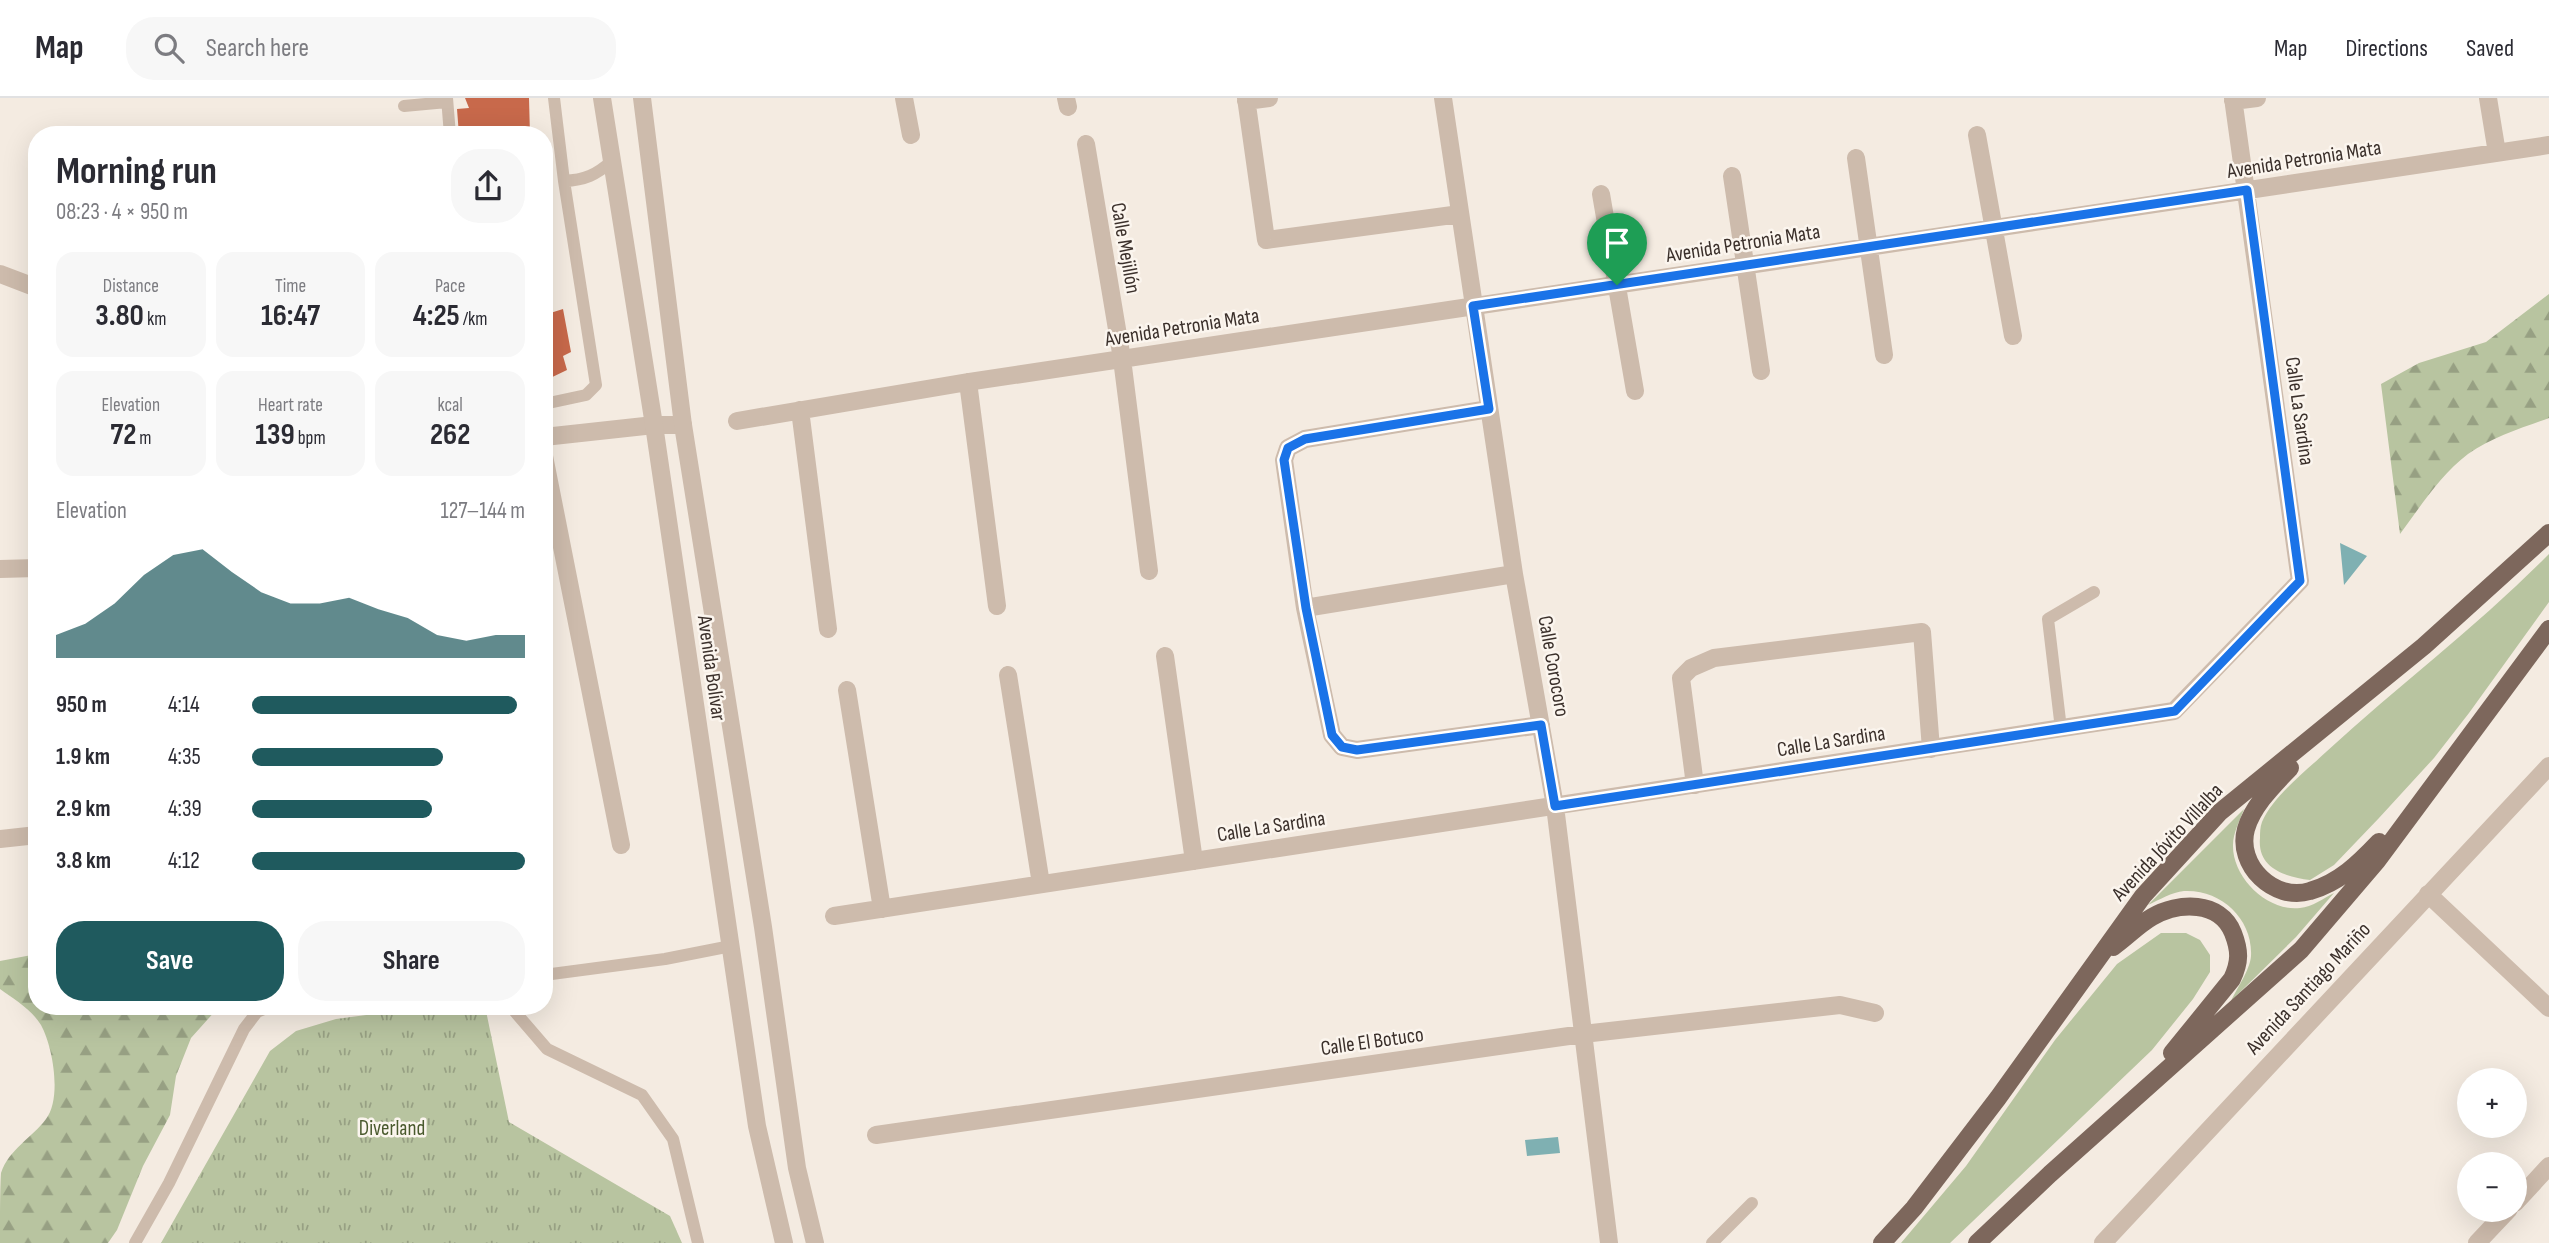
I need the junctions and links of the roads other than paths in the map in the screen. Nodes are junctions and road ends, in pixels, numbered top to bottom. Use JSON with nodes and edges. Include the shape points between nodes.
{"nodes":[{"id":1,"x":554,"y":98,"type":"edge"},
{"id":2,"x":602,"y":98,"type":"edge"},
{"id":3,"x":642,"y":98,"type":"edge"},
{"id":4,"x":904,"y":98,"type":"edge"},
{"id":5,"x":1269,"y":98,"type":"edge"},
{"id":6,"x":1443,"y":98,"type":"edge"},
{"id":7,"x":2257,"y":98,"type":"edge"},
{"id":8,"x":2488,"y":98,"type":"edge"},
{"id":9,"x":1246,"y":99,"type":"edge"},
{"id":10,"x":447,"y":100,"type":"edge"},
{"id":11,"x":2233,"y":100,"type":"edge"},
{"id":12,"x":404,"y":106,"type":"dead end"},
{"id":13,"x":449,"y":126,"type":"edge"},
{"id":14,"x":911,"y":135,"type":"dead end"},
{"id":15,"x":1977,"y":135,"type":"dead end"},
{"id":16,"x":1086,"y":144,"type":"dead end"},
{"id":17,"x":2549,"y":145,"type":"edge"},
{"id":18,"x":2497,"y":152,"type":"junction"},
{"id":19,"x":1856,"y":158,"type":"dead end"},
{"id":20,"x":612,"y":161,"type":"junction"},
{"id":21,"x":1732,"y":176,"type":"dead end"},
{"id":22,"x":564,"y":181,"type":"junction"},
{"id":23,"x":2247,"y":190,"type":"junction"},
{"id":24,"x":1601,"y":194,"type":"dead end"},
{"id":25,"x":1460,"y":214,"type":"junction"},
{"id":26,"x":1994,"y":228,"type":"junction"},
{"id":27,"x":1869,"y":247,"type":"junction"},
{"id":28,"x":1745,"y":265,"type":"junction"},
{"id":29,"x":0,"y":274,"type":"edge"},
{"id":30,"x":28,"y":285,"type":"edge"},
{"id":31,"x":1617,"y":285,"type":"junction"},
{"id":32,"x":1473,"y":306,"type":"junction"},
{"id":33,"x":2013,"y":336,"type":"dead end"},
{"id":34,"x":1884,"y":355,"type":"dead end"},
{"id":35,"x":1122,"y":359,"type":"junction"},
{"id":36,"x":1761,"y":371,"type":"dead end"},
{"id":37,"x":968,"y":382,"type":"junction"},
{"id":38,"x":1635,"y":391,"type":"dead end"},
{"id":39,"x":553,"y":402,"type":"edge"},
{"id":40,"x":1489,"y":409,"type":"junction"},
{"id":41,"x":800,"y":410,"type":"junction"},
{"id":42,"x":737,"y":421,"type":"dead end"},
{"id":43,"x":654,"y":425,"type":"junction"},
{"id":44,"x":683,"y":425,"type":"junction"},
{"id":45,"x":553,"y":436,"type":"edge"},
{"id":46,"x":553,"y":501,"type":"edge"},
{"id":47,"x":2549,"y":533,"type":"edge"},
{"id":48,"x":28,"y":568,"type":"edge"},
{"id":49,"x":0,"y":569,"type":"edge"},
{"id":50,"x":1149,"y":571,"type":"dead end"},
{"id":51,"x":1514,"y":574,"type":"junction"},
{"id":52,"x":2094,"y":592,"type":"dead end"},
{"id":53,"x":997,"y":606,"type":"dead end"},
{"id":54,"x":1306,"y":608,"type":"junction"},
{"id":55,"x":828,"y":629,"type":"dead end"},
{"id":56,"x":2549,"y":629,"type":"edge"},
{"id":57,"x":1165,"y":656,"type":"dead end"},
{"id":58,"x":1008,"y":675,"type":"dead end"},
{"id":59,"x":847,"y":690,"type":"dead end"},
{"id":60,"x":2352,"y":706,"type":"junction"},
{"id":61,"x":1541,"y":725,"type":"junction"},
{"id":62,"x":2062,"y":729,"type":"junction"},
{"id":63,"x":1931,"y":749,"type":"junction"},
{"id":64,"x":2549,"y":766,"type":"edge"},
{"id":65,"x":1695,"y":785,"type":"junction"},
{"id":66,"x":2432,"y":789,"type":"junction"},
{"id":67,"x":1555,"y":806,"type":"junction"},
{"id":68,"x":28,"y":836,"type":"edge"},
{"id":69,"x":0,"y":839,"type":"edge"},
{"id":70,"x":621,"y":845,"type":"dead end"},
{"id":71,"x":1194,"y":861,"type":"junction"},
{"id":72,"x":1041,"y":884,"type":"junction"},
{"id":73,"x":2428,"y":894,"type":"junction"},
{"id":74,"x":882,"y":909,"type":"junction"},
{"id":75,"x":834,"y":916,"type":"dead end"},
{"id":76,"x":731,"y":946,"type":"junction"},
{"id":77,"x":2100,"y":957,"type":"junction"},
{"id":78,"x":553,"y":974,"type":"edge"},
{"id":79,"x":2549,"y":1008,"type":"edge"},
{"id":80,"x":1875,"y":1013,"type":"dead end"},
{"id":81,"x":255,"y":1015,"type":"edge"},
{"id":82,"x":518,"y":1015,"type":"edge"},
{"id":83,"x":1583,"y":1034,"type":"junction"},
{"id":84,"x":2131,"y":1101,"type":"junction"},
{"id":85,"x":876,"y":1135,"type":"dead end"},
{"id":86,"x":2549,"y":1166,"type":"edge"},
{"id":87,"x":2527,"y":1190,"type":"edge"},
{"id":88,"x":1752,"y":1203,"type":"dead end"},
{"id":89,"x":2497,"y":1222,"type":"edge"},
{"id":90,"x":1983,"y":1239,"type":"edge"},
{"id":91,"x":135,"y":1243,"type":"edge"},
{"id":92,"x":698,"y":1243,"type":"edge"},
{"id":93,"x":784,"y":1243,"type":"edge"},
{"id":94,"x":815,"y":1243,"type":"edge"},
{"id":95,"x":1609,"y":1243,"type":"edge"},
{"id":96,"x":1712,"y":1243,"type":"edge"},
{"id":97,"x":1882,"y":1243,"type":"edge"},
{"id":98,"x":2103,"y":1243,"type":"edge"},
{"id":99,"x":2477,"y":1243,"type":"edge"}],
"edges":[{"from":1,"to":22,"type":"lane"},
{"from":2,"to":20,"type":"street","name":"Avenida Bolívar"},
{"from":3,"to":44,"type":"street","name":"Avenida Bolívar"},
{"from":4,"to":14,"type":"street"},
{"from":5,"to":9,"type":"street"},
{"from":6,"to":25,"type":"street","name":"Calle Corocoro"},
{"from":7,"to":11,"type":"street"},
{"from":8,"to":18,"type":"street"},
{"from":9,"to":25,"type":"street","via":[[1266,240]]},
{"from":10,"to":12,"type":"lane"},
{"from":10,"to":13,"type":"lane"},
{"from":11,"to":23,"type":"street","name":"Calle La Sardina"},
{"from":15,"to":26,"type":"street"},
{"from":16,"to":35,"type":"street","name":"Calle Mejillón"},
{"from":17,"to":18,"type":"street","name":"Avenida Petronia Mata"},
{"from":18,"to":23,"type":"street","name":"Avenida Petronia Mata"},
{"from":19,"to":27,"type":"street"},
{"from":20,"to":22,"type":"lane","via":[[597,175]]},
{"from":20,"to":43,"type":"street","name":"Avenida Bolívar"},
{"from":21,"to":28,"type":"street"},
{"from":22,"to":39,"type":"lane","via":[[596,385],[586,395]]},
{"from":23,"to":26,"type":"street","name":"Avenida Petronia Mata"},
{"from":23,"to":62,"type":"street","name":"Calle La Sardina","via":[[2300,581],[2175,711]]},
{"from":24,"to":31,"type":"street"},
{"from":25,"to":32,"type":"street","name":"Calle Corocoro"},
{"from":26,"to":27,"type":"street","name":"Avenida Petronia Mata"},
{"from":26,"to":33,"type":"street"},
{"from":27,"to":28,"type":"street","name":"Avenida Petronia Mata"},
{"from":27,"to":34,"type":"street"},
{"from":28,"to":31,"type":"street","name":"Avenida Petronia Mata"},
{"from":28,"to":36,"type":"street"},
{"from":29,"to":30,"type":"street"},
{"from":31,"to":32,"type":"street","name":"Avenida Petronia Mata"},
{"from":31,"to":38,"type":"street"},
{"from":32,"to":35,"type":"street","name":"Avenida Petronia Mata"},
{"from":32,"to":40,"type":"street","name":"Calle Corocoro"},
{"from":35,"to":37,"type":"street","name":"Avenida Petronia Mata"},
{"from":35,"to":50,"type":"street","name":"Calle Mejillón"},
{"from":37,"to":41,"type":"street","name":"Avenida Petronia Mata"},
{"from":37,"to":53,"type":"street"},
{"from":40,"to":51,"type":"street","name":"Calle Corocoro"},
{"from":40,"to":54,"type":"street","via":[[1305,439],[1288,448],[1284,460]]},
{"from":41,"to":42,"type":"street","name":"Avenida Petronia Mata"},
{"from":41,"to":55,"type":"street"},
{"from":43,"to":44,"type":"street"},
{"from":43,"to":45,"type":"street"},
{"from":43,"to":76,"type":"street","name":"Avenida Bolívar"},
{"from":44,"to":94,"type":"street","name":"Avenida Bolívar","via":[[797,1168]]},
{"from":46,"to":70,"type":"street"},
{"from":47,"to":60,"type":"main road","name":"Avenida Jóvito Villalba"},
{"from":48,"to":49,"type":"street"},
{"from":51,"to":54,"type":"street"},
{"from":51,"to":61,"type":"street","name":"Calle Corocoro"},
{"from":52,"to":62,"type":"lane","via":[[2048,619]]},
{"from":54,"to":61,"type":"street","via":[[1332,735],[1342,747],[1357,750]]},
{"from":56,"to":66,"type":"main road"},
{"from":57,"to":71,"type":"street"},
{"from":58,"to":72,"type":"street"},
{"from":59,"to":74,"type":"street"},
{"from":60,"to":66,"type":"main road","via":[[2256,808],[2246,829],[2246,853],[2262,880],[2276,889],[2307,893],[2338,879]]},
{"from":60,"to":77,"type":"main road","name":"Avenida Jóvito Villalba","via":[[2220,812],[2143,896]]},
{"from":61,"to":67,"type":"street","name":"Calle Corocoro"},
{"from":62,"to":63,"type":"street","name":"Calle La Sardina"},
{"from":63,"to":65,"type":"street","name":"Calle La Sardina"},
{"from":63,"to":65,"type":"street","via":[[1922,632],[1714,658],[1681,678]]},
{"from":64,"to":73,"type":"street","name":"Avenida Santiago Mariño"},
{"from":65,"to":67,"type":"street","name":"Calle La Sardina"},
{"from":66,"to":84,"type":"main road","via":[[2301,950]]},
{"from":67,"to":71,"type":"street","name":"Calle La Sardina"},
{"from":67,"to":83,"type":"street","name":"Calle Corocoro"},
{"from":68,"to":69,"type":"street"},
{"from":71,"to":72,"type":"street","name":"Calle La Sardina"},
{"from":72,"to":74,"type":"street","name":"Calle La Sardina"},
{"from":73,"to":79,"type":"street"},
{"from":73,"to":98,"type":"street","name":"Avenida Santiago Mariño"},
{"from":74,"to":75,"type":"street","name":"Calle La Sardina"},
{"from":76,"to":78,"type":"lane"},
{"from":76,"to":93,"type":"street","name":"Avenida Bolívar","via":[[757,1126]]},
{"from":77,"to":84,"type":"main road","via":[[2153,917],[2191,906],[2220,916],[2230,926],[2240,953],[2232,979]]},
{"from":77,"to":97,"type":"main road","name":"Avenida Jóvito Villalba","via":[[1914,1208]]},
{"from":80,"to":83,"type":"street","name":"Calle El Botuco","via":[[1840,1005]]},
{"from":81,"to":91,"type":"lane"},
{"from":82,"to":92,"type":"lane","via":[[547,1048],[642,1095],[673,1139]]},
{"from":83,"to":85,"type":"street","name":"Calle El Botuco"},
{"from":83,"to":95,"type":"street","name":"Calle Corocoro"},
{"from":84,"to":90,"type":"main road"},
{"from":86,"to":87,"type":"street"},
{"from":88,"to":96,"type":"lane"},
{"from":89,"to":99,"type":"street"}]}
